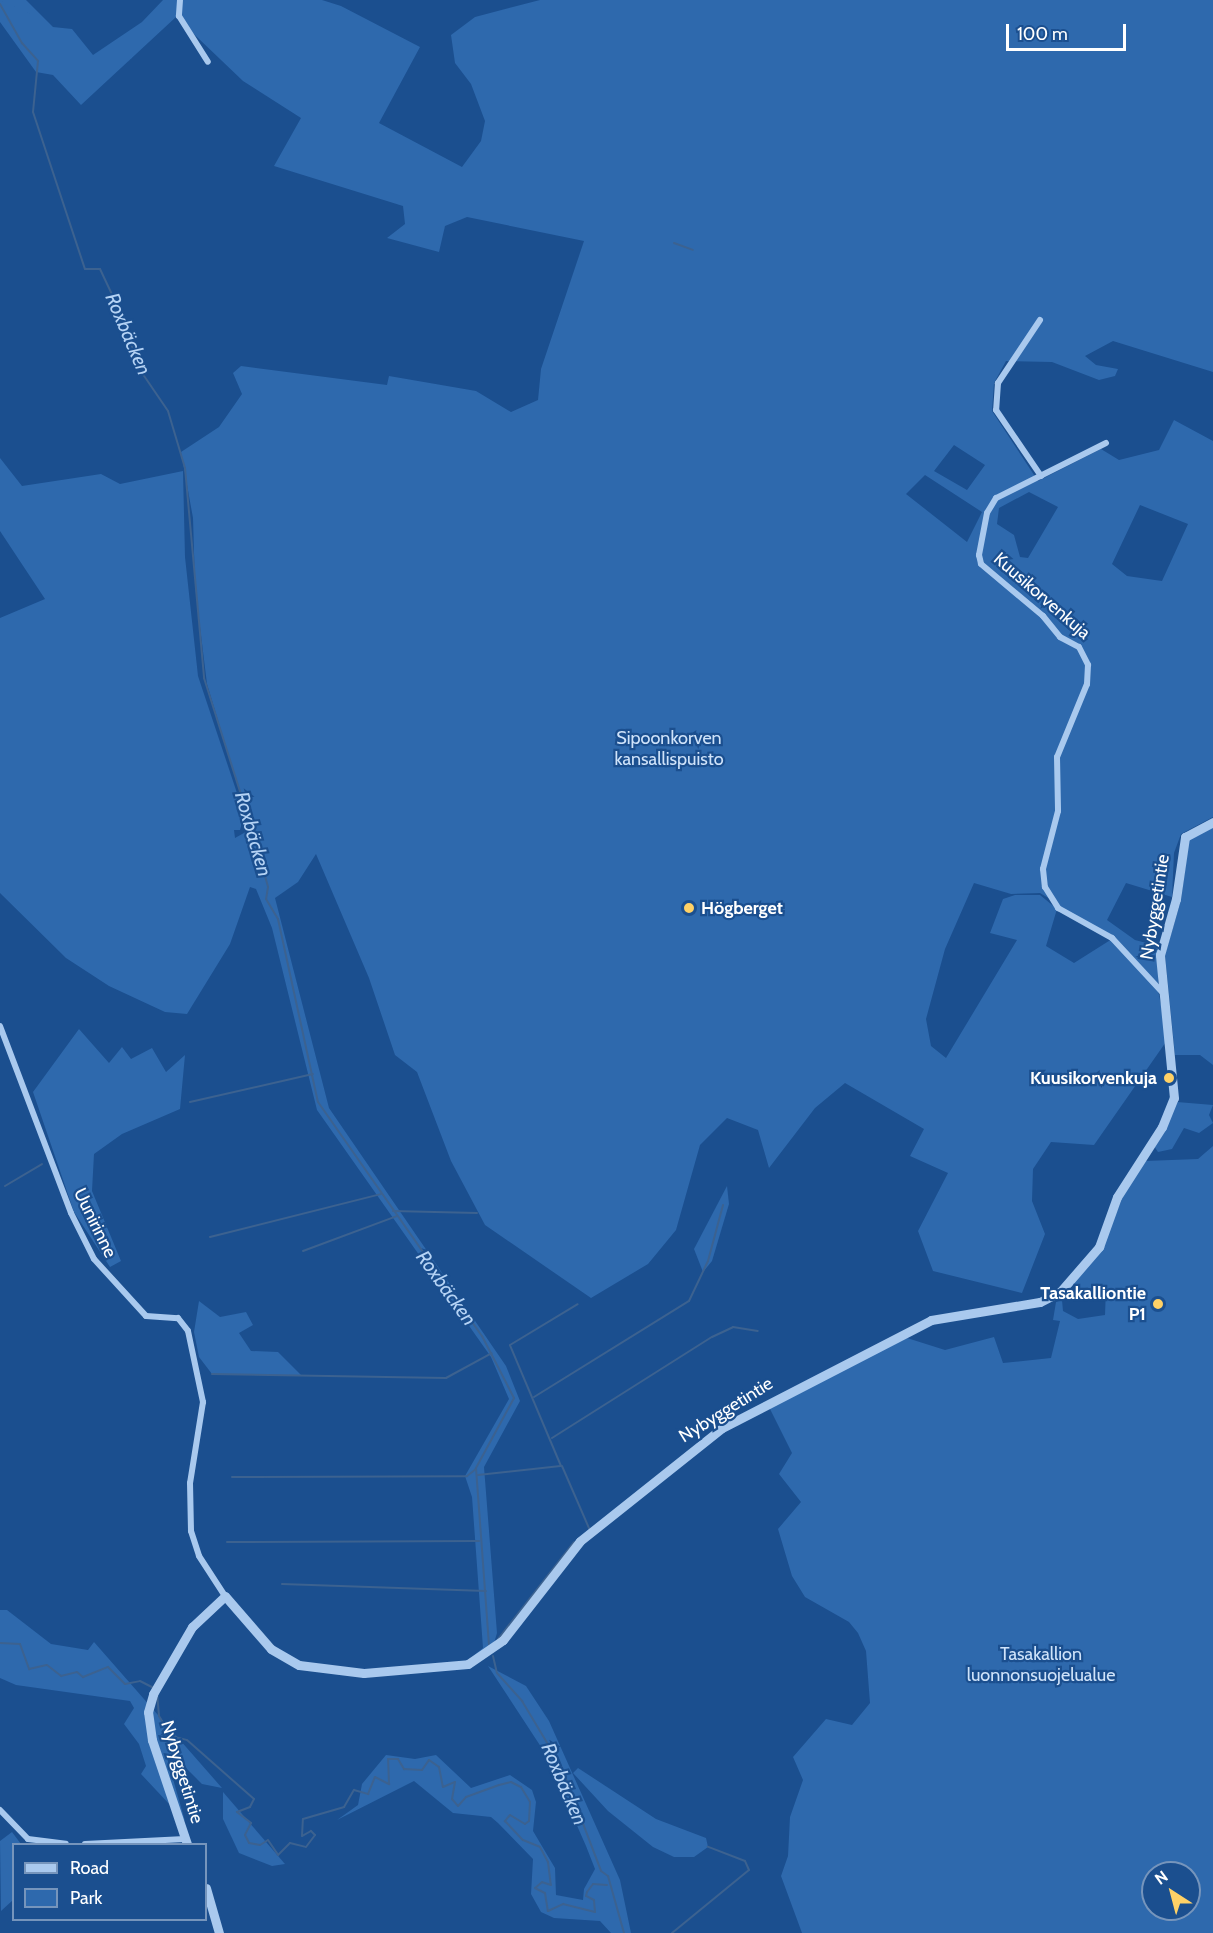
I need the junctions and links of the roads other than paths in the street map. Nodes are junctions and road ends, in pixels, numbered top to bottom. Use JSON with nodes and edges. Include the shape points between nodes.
{"nodes":[{"id":1,"x":180,"y":0,"type":"edge"},
{"id":2,"x":208,"y":62,"type":"dead end"},
{"id":3,"x":1040,"y":320,"type":"dead end"},
{"id":4,"x":1106,"y":443,"type":"dead end"},
{"id":5,"x":1041,"y":476,"type":"junction"},
{"id":6,"x":1213,"y":822,"type":"edge"},
{"id":7,"x":1163,"y":993,"type":"junction"},
{"id":8,"x":0,"y":1026,"type":"edge"},
{"id":9,"x":225,"y":1596,"type":"junction"},
{"id":10,"x":0,"y":1810,"type":"edge"},
{"id":11,"x":186,"y":1842,"type":"edge"},
{"id":12,"x":53,"y":1843,"type":"edge"},
{"id":13,"x":152,"y":1843,"type":"edge"},
{"id":14,"x":207,"y":1891,"type":"edge"},
{"id":15,"x":219,"y":1933,"type":"edge"}],
"edges":[{"from":1,"to":2,"type":"street","via":[[178,16]]},
{"from":3,"to":5,"type":"street","via":[[998,383],[996,410]]},
{"from":4,"to":5,"type":"street","name":"Kuusikorvenkuja"},
{"from":5,"to":7,"type":"street","name":"Kuusikorvenkuja","via":[[996,498],[987,513],[979,555],[985,568],[1035,608],[1060,637],[1079,647],[1088,665],[1087,684],[1057,757],[1058,811],[1043,878],[1058,908],[1112,938]]},
{"from":6,"to":7,"type":"street","name":"Nybyggetintie","via":[[1185,837],[1179,854],[1176,899],[1160,955]]},
{"from":7,"to":9,"type":"street","name":"Nybyggetintie","via":[[1174,1087],[1168,1114],[1117,1197],[1099,1247],[1052,1298],[932,1320],[722,1428],[580,1541],[503,1640],[468,1664],[364,1673],[299,1665],[271,1649]]},
{"from":8,"to":9,"type":"street","name":"Uunirinne","via":[[71,1213],[94,1259],[146,1316],[178,1318],[188,1331],[203,1402],[190,1483],[191,1531],[199,1556]]},
{"from":9,"to":11,"type":"street","name":"Nybyggetintie","via":[[201,1616],[153,1694],[148,1712],[152,1740]]},
{"from":10,"to":12,"type":"street","via":[[28,1839]]},
{"from":11,"to":13,"type":"street"},
{"from":14,"to":15,"type":"street"}]}
